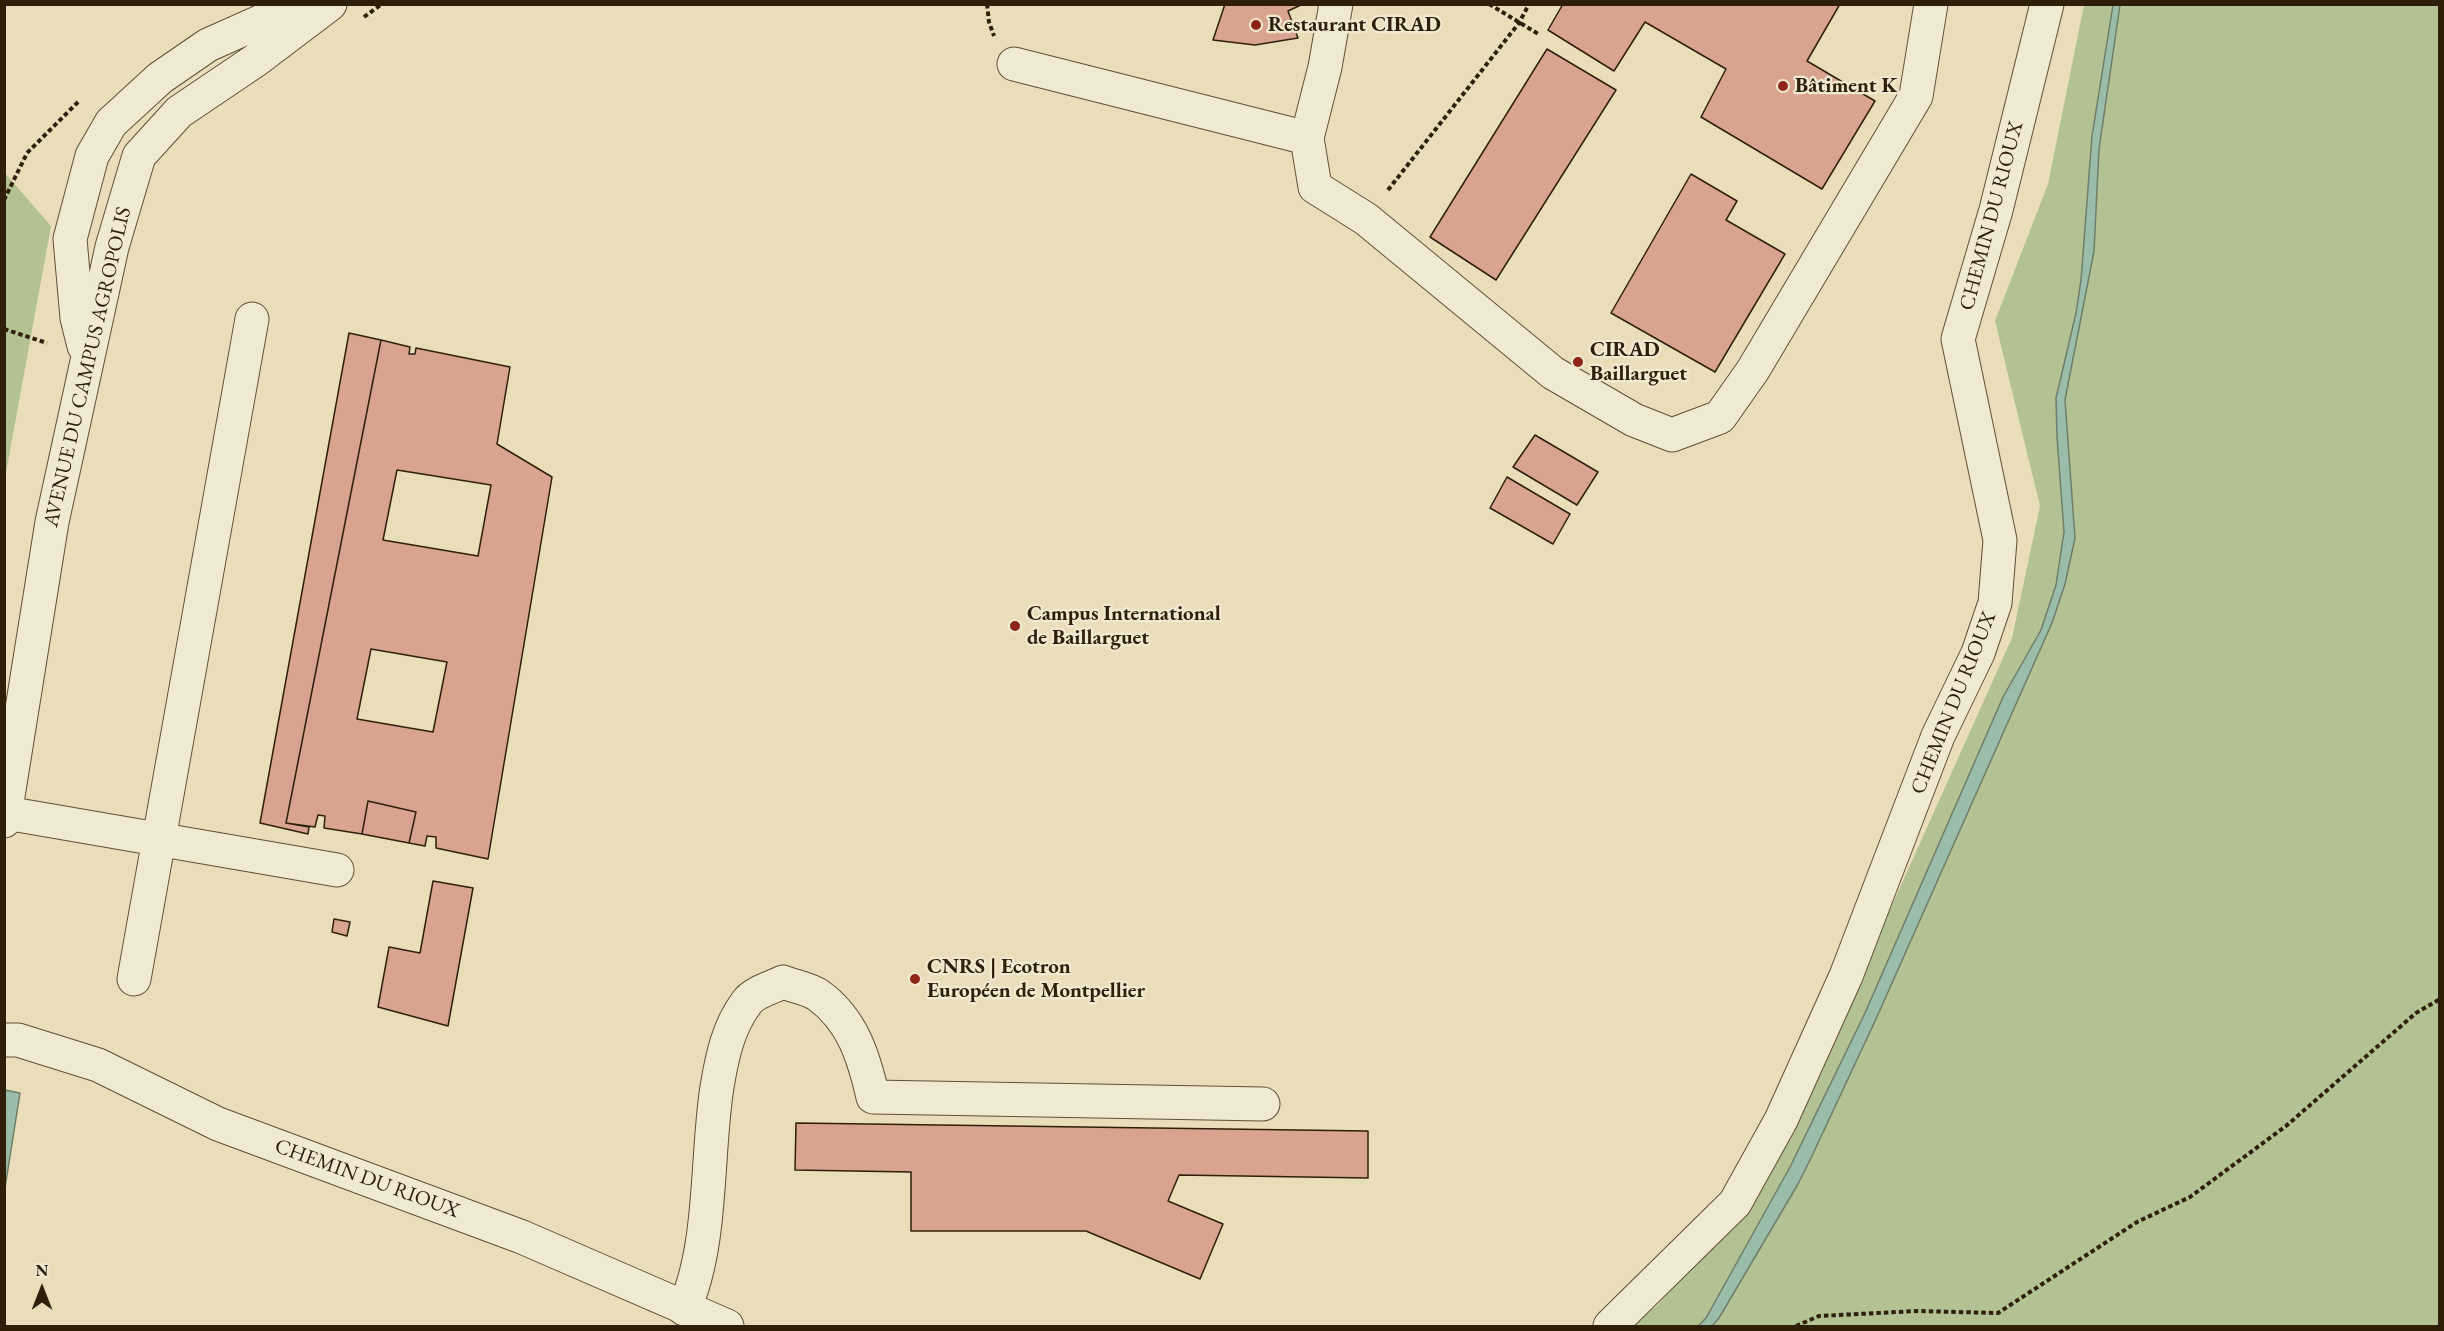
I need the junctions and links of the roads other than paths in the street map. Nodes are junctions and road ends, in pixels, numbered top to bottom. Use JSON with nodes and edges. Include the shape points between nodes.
{"nodes":[{"id":1,"x":300,"y":4,"type":"edge"},
{"id":2,"x":330,"y":4,"type":"edge"},
{"id":3,"x":1336,"y":4,"type":"edge"},
{"id":4,"x":1931,"y":4,"type":"edge"},
{"id":5,"x":2048,"y":4,"type":"edge"},
{"id":6,"x":1014,"y":64,"type":"dead end"},
{"id":7,"x":111,"y":123,"type":"junction"},
{"id":8,"x":1307,"y":138,"type":"junction"},
{"id":9,"x":139,"y":156,"type":"junction"},
{"id":10,"x":252,"y":318,"type":"dead end"},
{"id":11,"x":87,"y":356,"type":"junction"},
{"id":12,"x":5,"y":817,"type":"edge"},
{"id":13,"x":160,"y":839,"type":"junction"},
{"id":14,"x":337,"y":870,"type":"dead end"},
{"id":15,"x":134,"y":979,"type":"dead end"},
{"id":16,"x":4,"y":1040,"type":"edge"},
{"id":17,"x":1263,"y":1104,"type":"dead end"},
{"id":18,"x":684,"y":1309,"type":"junction"},
{"id":19,"x":727,"y":1326,"type":"edge"},
{"id":20,"x":1610,"y":1326,"type":"edge"}],
"edges":[{"from":1,"to":7,"type":"street","via":[[208,45],[160,78]]},
{"from":2,"to":9,"type":"street","name":"AVENUE DU CAMPUS AGROPOLIS","via":[[179,112]]},
{"from":3,"to":8,"type":"street"},
{"from":4,"to":8,"type":"street","via":[[1916,96],[1753,370],[1720,417],[1672,435],[1634,420],[1553,373],[1366,219],[1315,187]]},
{"from":5,"to":20,"type":"street","name":"CHEMIN DU RIOUX","via":[[1996,210],[1958,339],[2000,540],[1992,613],[1978,653],[1938,736],[1846,976],[1781,1120],[1735,1203]]},
{"from":6,"to":8,"type":"street"},
{"from":7,"to":9,"type":"street"},
{"from":7,"to":11,"type":"street","via":[[92,156],[70,239],[77,318]]},
{"from":9,"to":11,"type":"street","name":"AVENUE DU CAMPUS AGROPOLIS","via":[[112,247]]},
{"from":10,"to":13,"type":"street"},
{"from":11,"to":12,"type":"street","name":"AVENUE DU CAMPUS AGROPOLIS","via":[[52,522]]},
{"from":12,"to":13,"type":"street"},
{"from":13,"to":14,"type":"street"},
{"from":13,"to":15,"type":"street"},
{"from":16,"to":18,"type":"street","name":"CHEMIN DU RIOUX","via":[[18,1040],[98,1065],[218,1124],[522,1237]]},
{"from":17,"to":18,"type":"street","via":[[873,1097],[864,1060],[849,1026],[817,995],[783,982],[748,1000],[723,1048],[694,1287]]},
{"from":18,"to":19,"type":"street","name":"CHEMIN DU RIOUX"}]}
